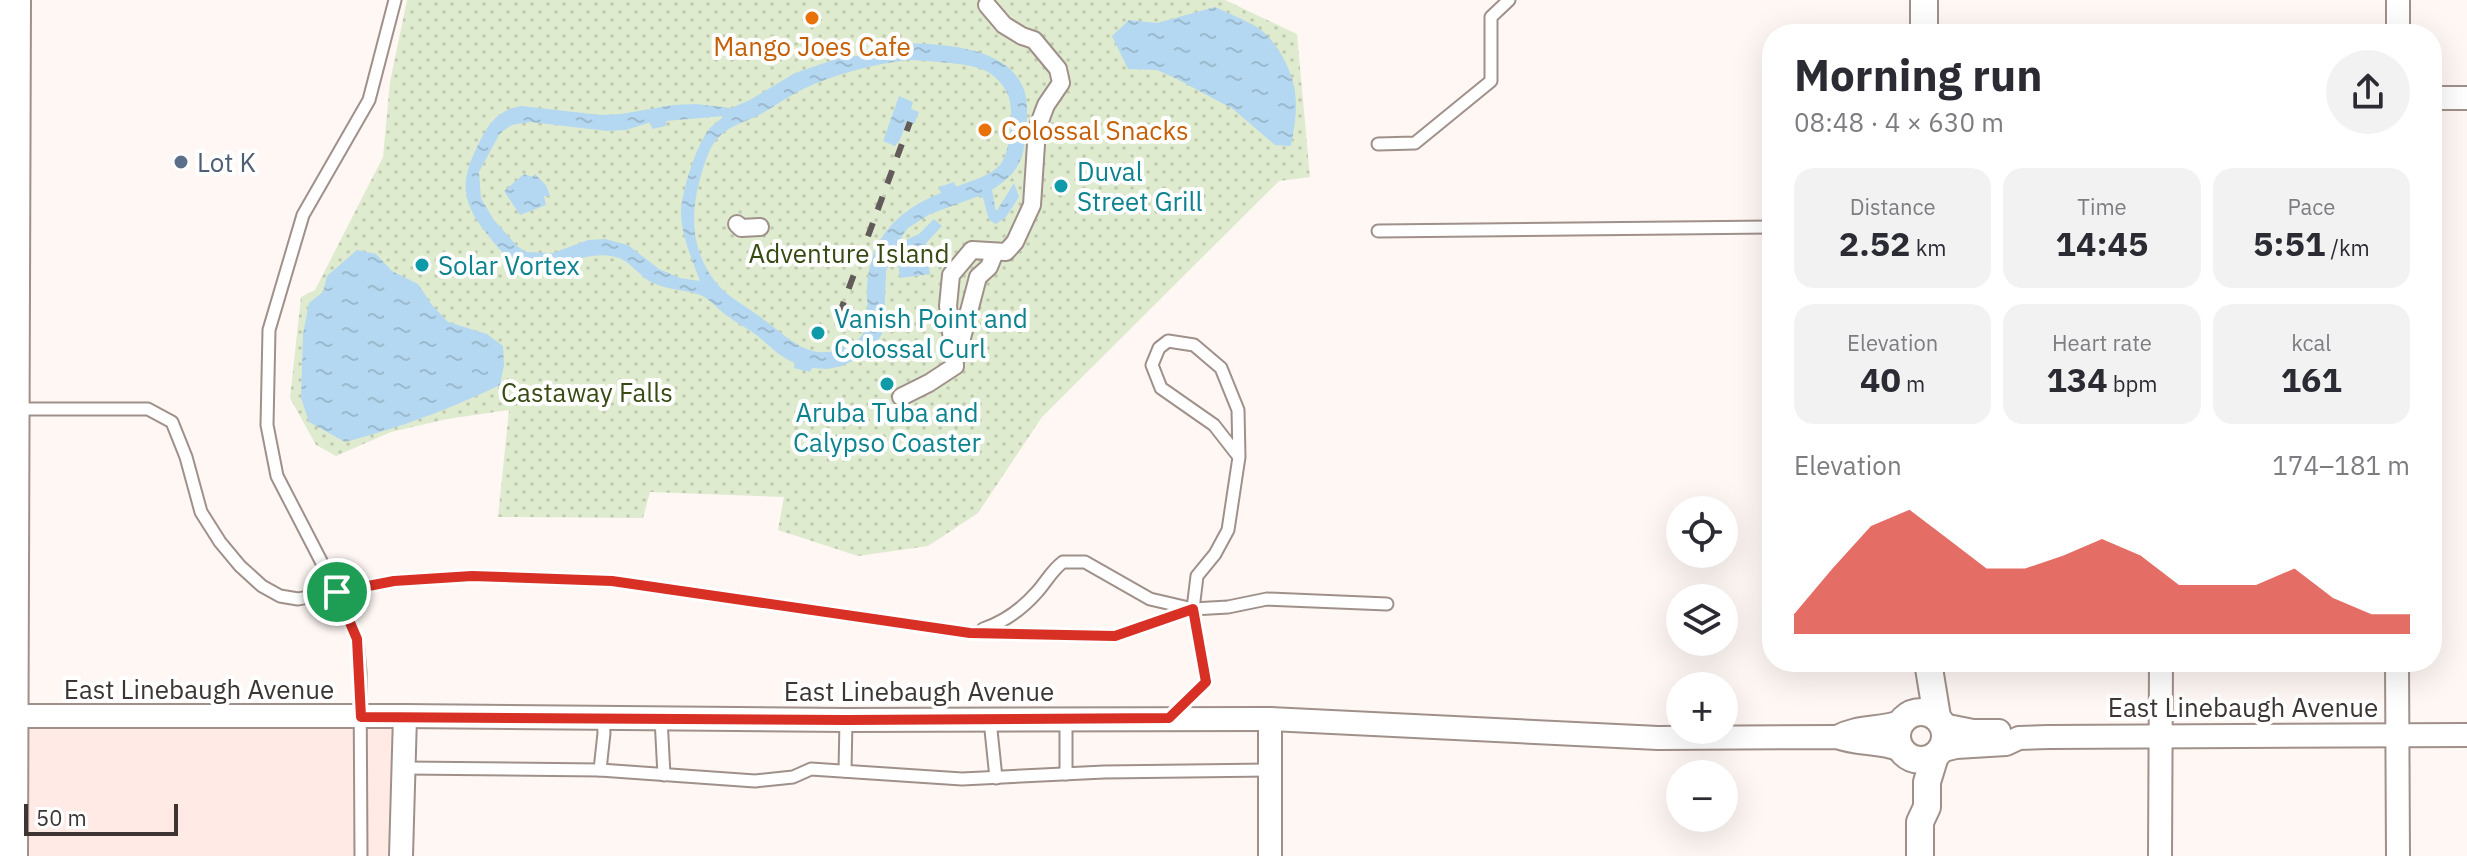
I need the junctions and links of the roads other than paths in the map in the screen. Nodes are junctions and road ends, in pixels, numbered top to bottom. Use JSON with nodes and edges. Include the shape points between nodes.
{"nodes":[{"id":1,"x":15,"y":0,"type":"edge"},
{"id":2,"x":395,"y":0,"type":"edge"},
{"id":3,"x":1509,"y":0,"type":"edge"},
{"id":4,"x":1924,"y":0,"type":"edge"},
{"id":5,"x":2398,"y":0,"type":"edge"},
{"id":6,"x":987,"y":5,"type":"dead end"},
{"id":7,"x":1924,"y":24,"type":"edge"},
{"id":8,"x":2398,"y":24,"type":"edge"},
{"id":9,"x":2442,"y":98,"type":"edge"},
{"id":10,"x":2467,"y":98,"type":"edge"},
{"id":11,"x":1378,"y":144,"type":"dead end"},
{"id":12,"x":760,"y":227,"type":"dead end"},
{"id":13,"x":1762,"y":227,"type":"edge"},
{"id":14,"x":739,"y":228,"type":"dead end"},
{"id":15,"x":1378,"y":231,"type":"dead end"},
{"id":16,"x":995,"y":252,"type":"junction"},
{"id":17,"x":955,"y":366,"type":"junction"},
{"id":18,"x":901,"y":397,"type":"dead end"},
{"id":19,"x":6,"y":409,"type":"edge"},
{"id":20,"x":1239,"y":457,"type":"junction"},
{"id":21,"x":337,"y":592,"type":"junction"},
{"id":22,"x":1387,"y":604,"type":"dead end"},
{"id":23,"x":1193,"y":609,"type":"junction"},
{"id":24,"x":970,"y":633,"type":"junction"},
{"id":25,"x":1916,"y":672,"type":"edge"},
{"id":26,"x":1929,"y":672,"type":"edge"},
{"id":27,"x":2161,"y":672,"type":"edge"},
{"id":28,"x":2397,"y":672,"type":"edge"},
{"id":29,"x":6,"y":716,"type":"edge"},
{"id":30,"x":405,"y":716,"type":"junction"},
{"id":31,"x":361,"y":717,"type":"junction"},
{"id":32,"x":603,"y":718,"type":"junction"},
{"id":33,"x":661,"y":718,"type":"junction"},
{"id":34,"x":1169,"y":718,"type":"junction"},
{"id":35,"x":1906,"y":718,"type":"junction"},
{"id":36,"x":993,"y":719,"type":"junction"},
{"id":37,"x":1066,"y":719,"type":"junction"},
{"id":38,"x":1270,"y":719,"type":"junction"},
{"id":39,"x":846,"y":720,"type":"junction"},
{"id":40,"x":2398,"y":735,"type":"junction"},
{"id":41,"x":2467,"y":735,"type":"edge"},
{"id":42,"x":2161,"y":736,"type":"junction"},
{"id":43,"x":1837,"y":737,"type":"junction"},
{"id":44,"x":1939,"y":737,"type":"junction"},
{"id":45,"x":1904,"y":752,"type":"junction"},
{"id":46,"x":404,"y":768,"type":"junction"},
{"id":47,"x":600,"y":770,"type":"junction"},
{"id":48,"x":1270,"y":770,"type":"junction"},
{"id":49,"x":845,"y":771,"type":"junction"},
{"id":50,"x":1066,"y":774,"type":"junction"},
{"id":51,"x":664,"y":775,"type":"junction"},
{"id":52,"x":996,"y":778,"type":"junction"},
{"id":53,"x":1920,"y":822,"type":"junction"},
{"id":54,"x":12,"y":856,"type":"edge"},
{"id":55,"x":361,"y":856,"type":"edge"},
{"id":56,"x":401,"y":856,"type":"edge"},
{"id":57,"x":1270,"y":856,"type":"edge"},
{"id":58,"x":1920,"y":856,"type":"edge"},
{"id":59,"x":2160,"y":856,"type":"edge"},
{"id":60,"x":2398,"y":856,"type":"edge"}],
"edges":[{"from":1,"to":19,"type":"main road"},
{"from":2,"to":21,"type":"lane","via":[[369,100],[303,215],[269,330],[267,425],[277,476]]},
{"from":3,"to":11,"type":"lane","via":[[1491,17],[1491,81],[1415,143]]},
{"from":4,"to":7,"type":"street"},
{"from":5,"to":8,"type":"street"},
{"from":6,"to":16,"type":"street","via":[[1004,25],[1034,40],[1058,69],[1061,83],[1037,129],[1032,205],[1011,248]]},
{"from":9,"to":10,"type":"street"},
{"from":12,"to":14,"type":"street"},
{"from":13,"to":15,"type":"lane"},
{"from":16,"to":17,"type":"street","via":[[978,277]]},
{"from":16,"to":17,"type":"street","via":[[972,250],[951,275],[948,306]]},
{"from":17,"to":18,"type":"street"},
{"from":19,"to":21,"type":"lane","via":[[148,409],[160,414],[180,437],[201,512],[240,566],[280,596],[298,599]]},
{"from":19,"to":29,"type":"main road"},
{"from":20,"to":20,"type":"lane","via":[[1238,410],[1221,368],[1194,345],[1168,341],[1152,365],[1161,388],[1214,425]]},
{"from":20,"to":23,"type":"lane","via":[[1228,530],[1197,576]]},
{"from":21,"to":24,"type":"lane","via":[[394,581],[472,576],[612,581]]},
{"from":21,"to":31,"type":"lane","via":[[357,639]]},
{"from":22,"to":23,"type":"lane","via":[[1267,599]]},
{"from":23,"to":24,"type":"lane","via":[[1115,636]]},
{"from":23,"to":24,"type":"lane","via":[[1150,599],[1085,562],[1063,562],[1015,613]]},
{"from":23,"to":34,"type":"lane","via":[[1206,682]]},
{"from":25,"to":35,"type":"street"},
{"from":26,"to":44,"type":"street"},
{"from":27,"to":42,"type":"street"},
{"from":28,"to":40,"type":"street"},
{"from":29,"to":31,"type":"street","name":"East Linebaugh Avenue"},
{"from":29,"to":54,"type":"main road"},
{"from":30,"to":31,"type":"street","name":"East Linebaugh Avenue"},
{"from":30,"to":32,"type":"street","name":"East Linebaugh Avenue"},
{"from":30,"to":46,"type":"street"},
{"from":31,"to":55,"type":"lane"},
{"from":32,"to":33,"type":"street","name":"East Linebaugh Avenue"},
{"from":32,"to":47,"type":"lane"},
{"from":33,"to":39,"type":"street","name":"East Linebaugh Avenue"},
{"from":33,"to":51,"type":"lane"},
{"from":34,"to":37,"type":"street","name":"East Linebaugh Avenue"},
{"from":34,"to":38,"type":"street","name":"East Linebaugh Avenue"},
{"from":35,"to":43,"type":"street","name":"East Linebaugh Avenue"},
{"from":35,"to":44,"type":"street","via":[[1923,712]]},
{"from":35,"to":45,"type":"street","via":[[1897,735]]},
{"from":36,"to":37,"type":"street","name":"East Linebaugh Avenue"},
{"from":36,"to":39,"type":"street","name":"East Linebaugh Avenue"},
{"from":36,"to":52,"type":"lane"},
{"from":37,"to":50,"type":"lane"},
{"from":38,"to":43,"type":"street","name":"East Linebaugh Avenue","via":[[1658,738]]},
{"from":38,"to":48,"type":"street"},
{"from":39,"to":49,"type":"lane"},
{"from":40,"to":41,"type":"street","name":"East Linebaugh Avenue"},
{"from":40,"to":42,"type":"street","name":"East Linebaugh Avenue"},
{"from":40,"to":60,"type":"street"},
{"from":42,"to":44,"type":"street","name":"East Linebaugh Avenue","via":[[2019,738],[1973,745]]},
{"from":42,"to":59,"type":"street"},
{"from":43,"to":45,"type":"street","name":"East Linebaugh Avenue"},
{"from":44,"to":45,"type":"street","via":[[1921,760]]},
{"from":44,"to":53,"type":"street"},
{"from":45,"to":53,"type":"street"},
{"from":46,"to":47,"type":"lane"},
{"from":46,"to":56,"type":"street"},
{"from":47,"to":51,"type":"lane"},
{"from":48,"to":50,"type":"lane"},
{"from":48,"to":57,"type":"street"},
{"from":49,"to":51,"type":"lane","via":[[811,769],[793,777],[755,781]]},
{"from":49,"to":52,"type":"lane"},
{"from":50,"to":52,"type":"lane"},
{"from":53,"to":58,"type":"street"}]}
